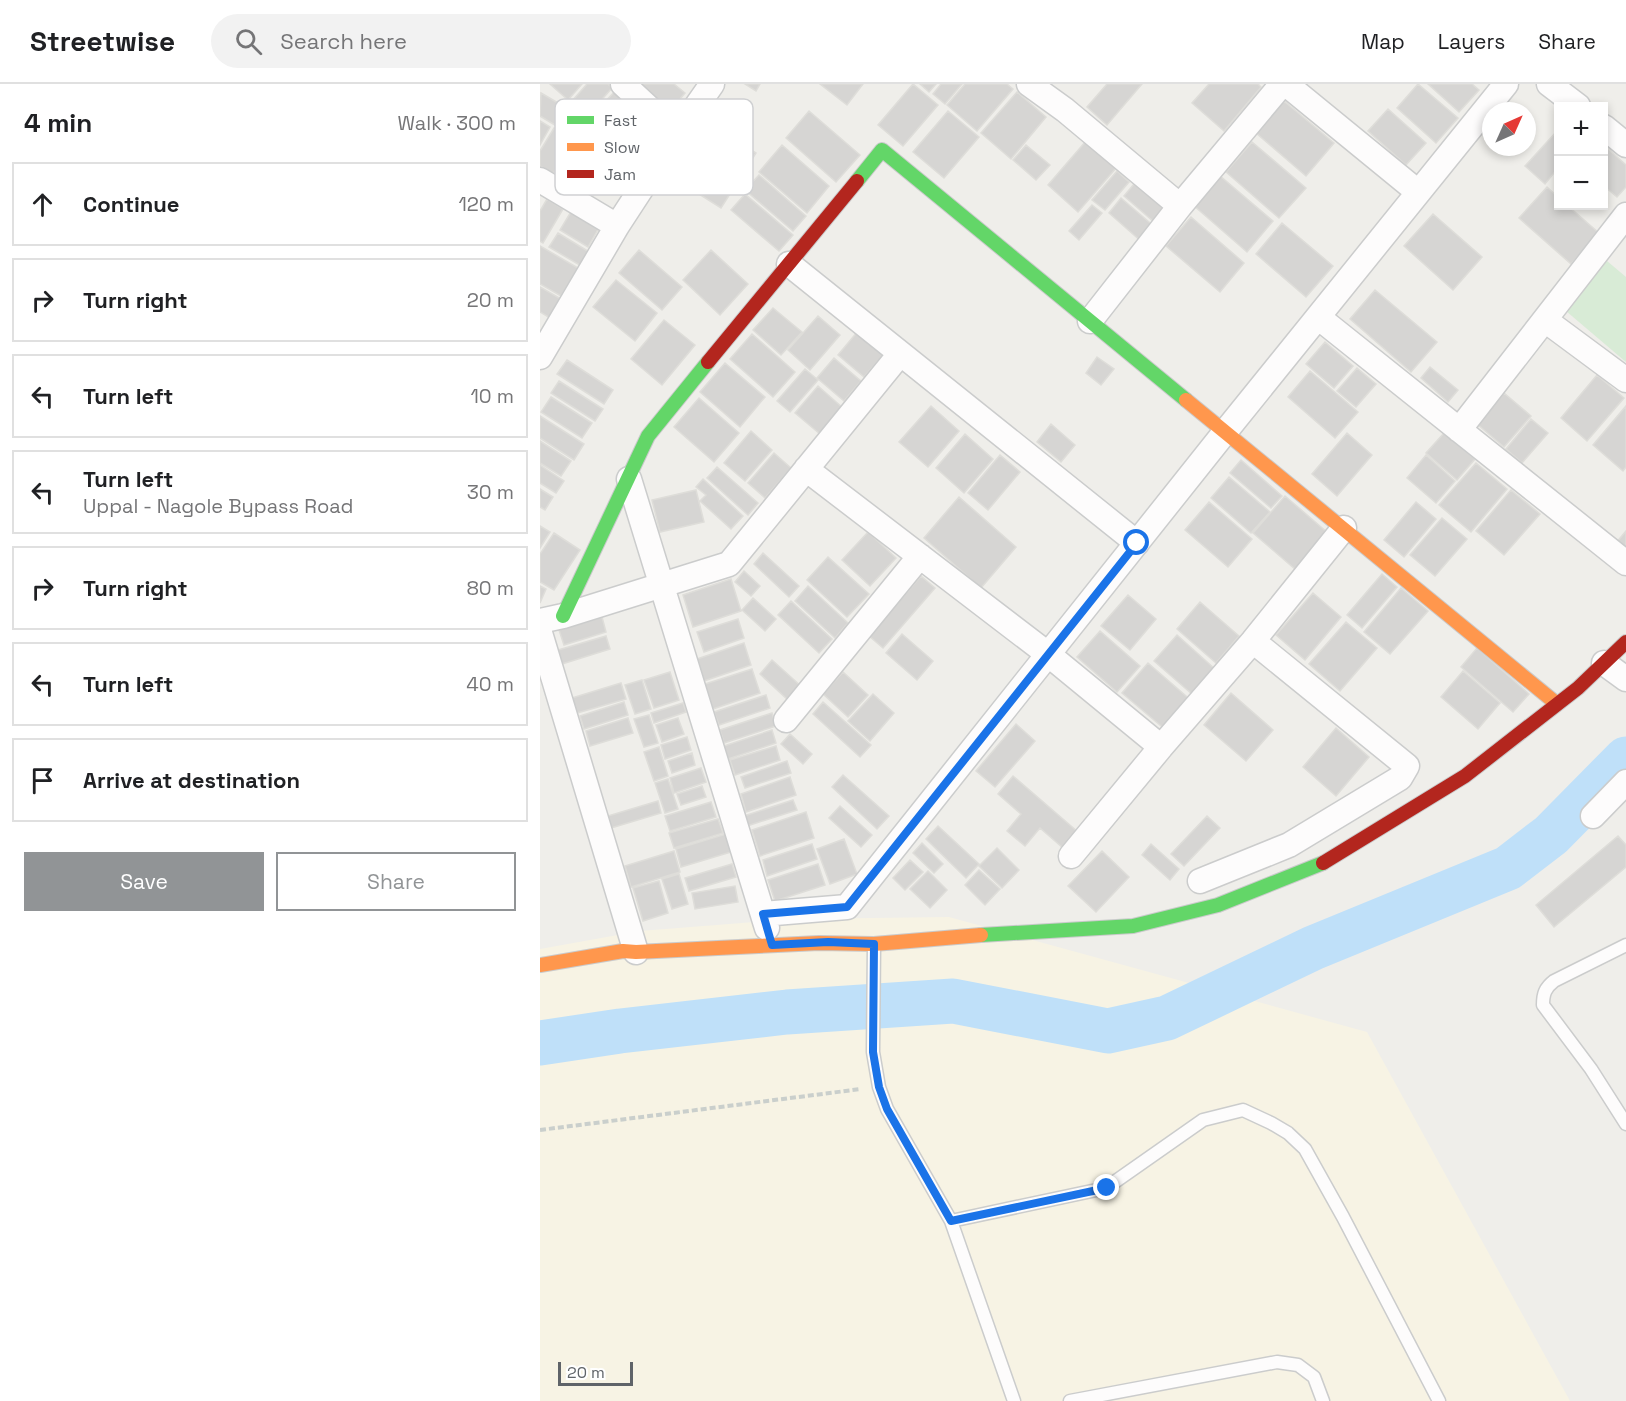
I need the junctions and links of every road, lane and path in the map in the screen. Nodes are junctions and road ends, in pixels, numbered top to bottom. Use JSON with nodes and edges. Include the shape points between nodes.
{"nodes":[{"id":1,"x":623,"y":84,"type":"edge"},
{"id":2,"x":712,"y":84,"type":"edge"},
{"id":3,"x":1029,"y":84,"type":"edge"},
{"id":4,"x":1284,"y":84,"type":"edge"},
{"id":5,"x":1506,"y":84,"type":"edge"},
{"id":6,"x":1549,"y":84,"type":"edge"},
{"id":7,"x":639,"y":99,"type":"edge"},
{"id":8,"x":702,"y":99,"type":"edge"},
{"id":9,"x":1573,"y":102,"type":"edge"},
{"id":10,"x":1608,"y":130,"type":"edge"},
{"id":11,"x":1626,"y":145,"type":"edge"},
{"id":12,"x":540,"y":180,"type":"edge"},
{"id":13,"x":555,"y":189,"type":"edge"},
{"id":14,"x":1418,"y":192,"type":"junction"},
{"id":15,"x":565,"y":195,"type":"edge"},
{"id":16,"x":637,"y":195,"type":"edge"},
{"id":17,"x":1180,"y":206,"type":"junction"},
{"id":18,"x":1626,"y":215,"type":"edge"},
{"id":19,"x":617,"y":226,"type":"junction"},
{"id":20,"x":789,"y":264,"type":"junction"},
{"id":21,"x":1318,"y":317,"type":"junction"},
{"id":22,"x":1545,"y":320,"type":"junction"},
{"id":23,"x":1090,"y":321,"type":"junction"},
{"id":24,"x":900,"y":354,"type":"junction"},
{"id":25,"x":540,"y":357,"type":"edge"},
{"id":26,"x":1626,"y":380,"type":"edge"},
{"id":27,"x":1459,"y":430,"type":"junction"},
{"id":28,"x":1226,"y":432,"type":"junction"},
{"id":29,"x":806,"y":469,"type":"junction"},
{"id":30,"x":629,"y":479,"type":"junction"},
{"id":31,"x":1344,"y":528,"type":"junction"},
{"id":32,"x":1137,"y":543,"type":"junction"},
{"id":33,"x":920,"y":556,"type":"junction"},
{"id":34,"x":1626,"y":563,"type":"edge"},
{"id":35,"x":661,"y":585,"type":"junction"},
{"id":36,"x":552,"y":619,"type":"edge"},
{"id":37,"x":1253,"y":640,"type":"junction"},
{"id":38,"x":1626,"y":642,"type":"edge"},
{"id":39,"x":541,"y":650,"type":"edge"},
{"id":40,"x":1049,"y":655,"type":"junction"},
{"id":41,"x":1604,"y":663,"type":"junction"},
{"id":42,"x":1626,"y":679,"type":"edge"},
{"id":43,"x":1557,"y":704,"type":"junction"},
{"id":44,"x":786,"y":720,"type":"dead end"},
{"id":45,"x":1161,"y":747,"type":"junction"},
{"id":46,"x":1626,"y":782,"type":"edge"},
{"id":47,"x":1593,"y":816,"type":"dead end"},
{"id":48,"x":1071,"y":856,"type":"dead end"},
{"id":49,"x":1200,"y":881,"type":"dead end"},
{"id":50,"x":763,"y":914,"type":"junction"},
{"id":51,"x":874,"y":944,"type":"junction"},
{"id":52,"x":772,"y":945,"type":"junction"},
{"id":53,"x":1626,"y":945,"type":"edge"},
{"id":54,"x":636,"y":951,"type":"junction"},
{"id":55,"x":540,"y":965,"type":"edge"},
{"id":56,"x":879,"y":1087,"type":"junction"},
{"id":57,"x":1626,"y":1124,"type":"edge"},
{"id":58,"x":540,"y":1130,"type":"edge"},
{"id":59,"x":951,"y":1221,"type":"junction"},
{"id":60,"x":1014,"y":1401,"type":"edge"},
{"id":61,"x":1070,"y":1401,"type":"edge"},
{"id":62,"x":1323,"y":1401,"type":"edge"},
{"id":63,"x":1439,"y":1401,"type":"edge"}],
"edges":[{"from":1,"to":7,"type":"street"},
{"from":2,"to":8,"type":"street"},
{"from":3,"to":17,"type":"street"},
{"from":4,"to":14,"type":"street"},
{"from":4,"to":17,"type":"street"},
{"from":5,"to":14,"type":"street"},
{"from":6,"to":9,"type":"street"},
{"from":10,"to":11,"type":"street"},
{"from":12,"to":13,"type":"street"},
{"from":14,"to":21,"type":"street"},
{"from":15,"to":19,"type":"street"},
{"from":16,"to":19,"type":"street"},
{"from":17,"to":23,"type":"street"},
{"from":18,"to":22,"type":"street"},
{"from":19,"to":25,"type":"street"},
{"from":20,"to":23,"type":"street","via":[[882,150]]},
{"from":20,"to":24,"type":"street"},
{"from":20,"to":30,"type":"street","via":[[648,436]]},
{"from":21,"to":27,"type":"street"},
{"from":21,"to":28,"type":"street"},
{"from":22,"to":26,"type":"street"},
{"from":22,"to":27,"type":"street"},
{"from":23,"to":28,"type":"street"},
{"from":24,"to":29,"type":"street"},
{"from":24,"to":32,"type":"street"},
{"from":27,"to":34,"type":"street"},
{"from":28,"to":31,"type":"street"},
{"from":28,"to":32,"type":"street"},
{"from":29,"to":33,"type":"street"},
{"from":29,"to":35,"type":"street","via":[[729,564]]},
{"from":30,"to":35,"type":"street"},
{"from":30,"to":36,"type":"street"},
{"from":31,"to":37,"type":"street"},
{"from":31,"to":43,"type":"street"},
{"from":32,"to":40,"type":"street"},
{"from":33,"to":40,"type":"street"},
{"from":33,"to":44,"type":"street"},
{"from":35,"to":36,"type":"street"},
{"from":35,"to":50,"type":"street"},
{"from":37,"to":45,"type":"street"},
{"from":37,"to":49,"type":"street","via":[[1407,766],[1400,778],[1289,845]]},
{"from":38,"to":41,"type":"street"},
{"from":39,"to":54,"type":"street"},
{"from":40,"to":45,"type":"street"},
{"from":40,"to":50,"type":"street","via":[[847,907]]},
{"from":41,"to":42,"type":"street"},
{"from":41,"to":43,"type":"street"},
{"from":43,"to":51,"type":"street","via":[[1465,776],[1320,866],[1218,905],[1133,926]]},
{"from":45,"to":48,"type":"street"},
{"from":46,"to":47,"type":"street"},
{"from":50,"to":52,"type":"street"},
{"from":51,"to":52,"type":"street"},
{"from":51,"to":56,"type":"lane","via":[[873,1052]]},
{"from":52,"to":54,"type":"street"},
{"from":53,"to":57,"type":"lane","via":[[1554,981],[1543,994],[1542,1005]]},
{"from":54,"to":55,"type":"street"},
{"from":56,"to":58,"type":"path"},
{"from":56,"to":59,"type":"lane","via":[[887,1109]]},
{"from":59,"to":60,"type":"lane"},
{"from":59,"to":63,"type":"lane","via":[[1107,1188],[1203,1120],[1243,1110],[1288,1133],[1305,1149]]},
{"from":61,"to":62,"type":"lane","via":[[1277,1362],[1298,1365],[1314,1377]]}]}
